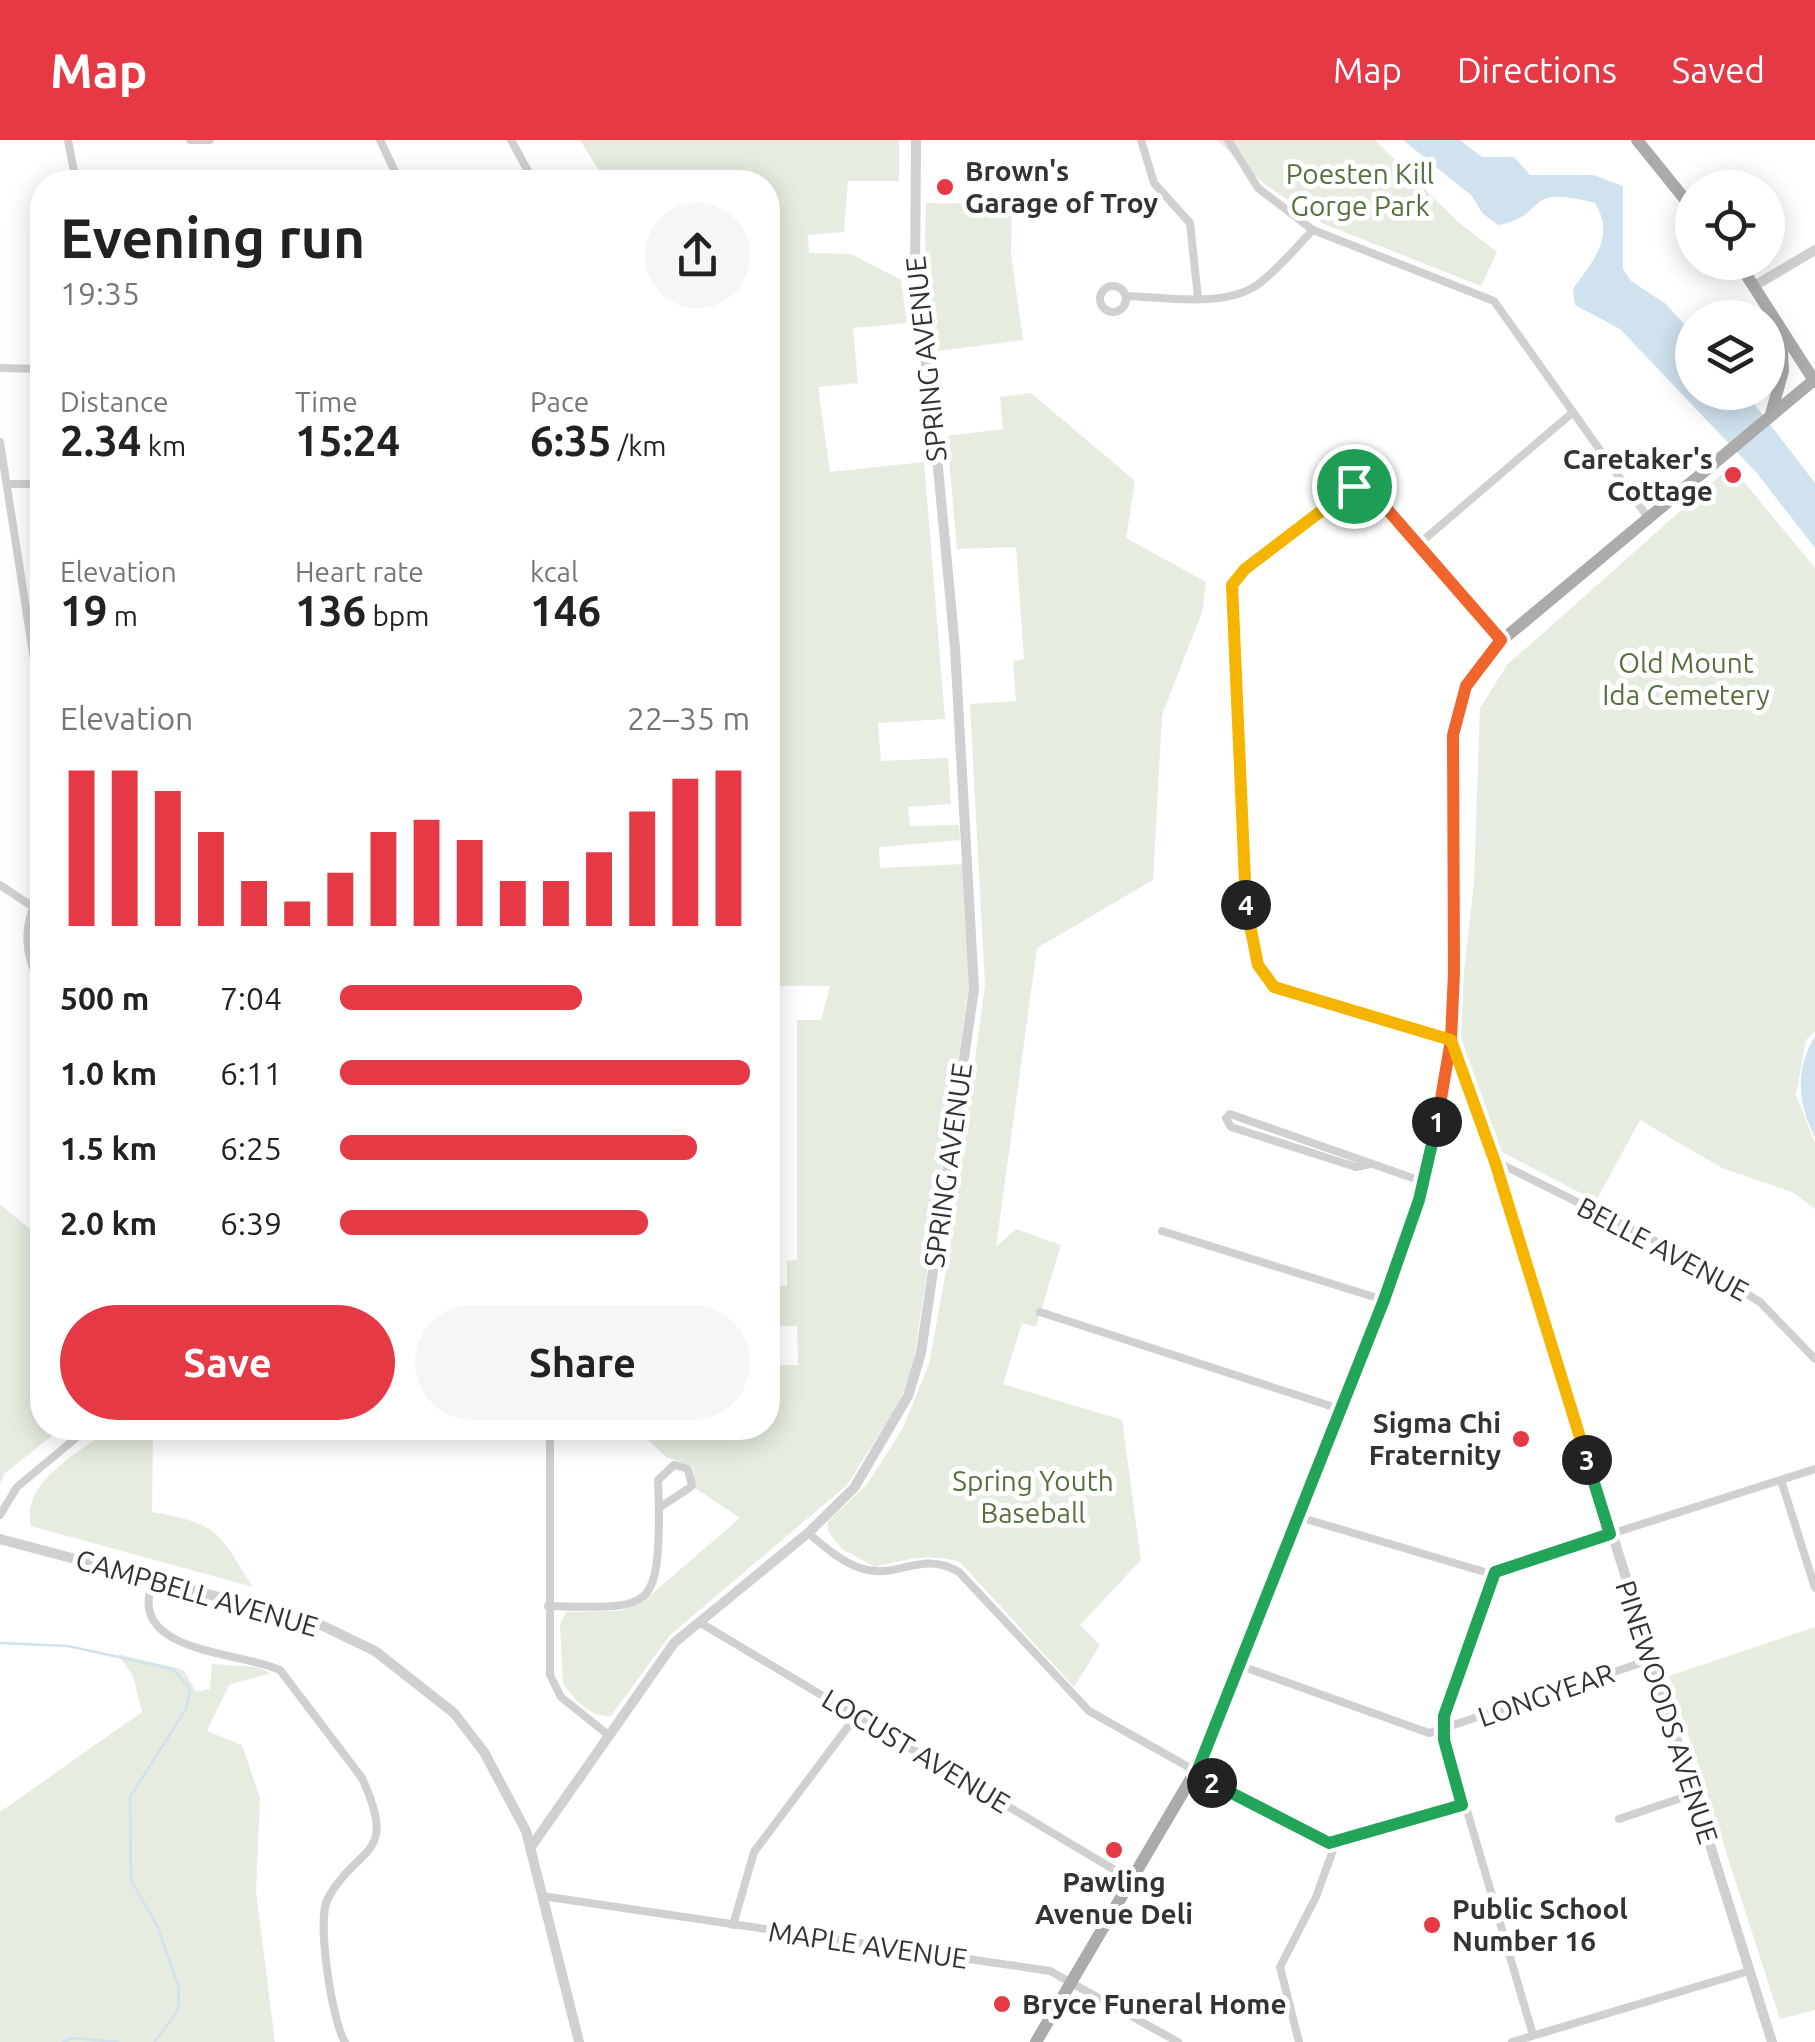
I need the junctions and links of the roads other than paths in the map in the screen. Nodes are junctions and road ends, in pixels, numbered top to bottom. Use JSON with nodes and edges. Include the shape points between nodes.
{"nodes":[{"id":1,"x":68,"y":140,"type":"edge"},
{"id":2,"x":190,"y":140,"type":"edge"},
{"id":3,"x":210,"y":140,"type":"edge"},
{"id":4,"x":380,"y":140,"type":"edge"},
{"id":5,"x":511,"y":140,"type":"edge"},
{"id":6,"x":916,"y":140,"type":"edge"},
{"id":7,"x":1140,"y":140,"type":"edge"},
{"id":8,"x":1228,"y":140,"type":"edge"},
{"id":9,"x":1637,"y":140,"type":"edge"},
{"id":10,"x":74,"y":170,"type":"edge"},
{"id":11,"x":394,"y":170,"type":"edge"},
{"id":12,"x":527,"y":170,"type":"edge"},
{"id":13,"x":1675,"y":187,"type":"edge"},
{"id":14,"x":1312,"y":230,"type":"junction"},
{"id":15,"x":1815,"y":250,"type":"edge"},
{"id":16,"x":1752,"y":280,"type":"edge"},
{"id":17,"x":1756,"y":285,"type":"junction"},
{"id":18,"x":1126,"y":296,"type":"dead end"},
{"id":19,"x":1198,"y":298,"type":"junction"},
{"id":20,"x":1765,"y":300,"type":"edge"},
{"id":21,"x":1785,"y":332,"type":"edge"},
{"id":22,"x":0,"y":368,"type":"edge"},
{"id":23,"x":30,"y":369,"type":"edge"},
{"id":24,"x":1814,"y":381,"type":"edge"},
{"id":25,"x":1772,"y":410,"type":"edge"},
{"id":26,"x":1572,"y":413,"type":"junction"},
{"id":27,"x":1771,"y":415,"type":"junction"},
{"id":28,"x":0,"y":442,"type":"edge"},
{"id":29,"x":7,"y":484,"type":"junction"},
{"id":30,"x":30,"y":484,"type":"edge"},
{"id":31,"x":1649,"y":519,"type":"junction"},
{"id":32,"x":1420,"y":543,"type":"junction"},
{"id":33,"x":30,"y":633,"type":"edge"},
{"id":34,"x":1501,"y":640,"type":"junction"},
{"id":35,"x":0,"y":884,"type":"edge"},
{"id":36,"x":30,"y":904,"type":"edge"},
{"id":37,"x":30,"y":922,"type":"edge"},
{"id":38,"x":30,"y":954,"type":"edge"},
{"id":39,"x":1451,"y":1040,"type":"junction"},
{"id":40,"x":1495,"y":1162,"type":"junction"},
{"id":41,"x":1370,"y":1164,"type":"junction"},
{"id":42,"x":1424,"y":1182,"type":"junction"},
{"id":43,"x":1162,"y":1230,"type":"dead end"},
{"id":44,"x":1384,"y":1300,"type":"junction"},
{"id":45,"x":1040,"y":1312,"type":"dead end"},
{"id":46,"x":1815,"y":1360,"type":"edge"},
{"id":47,"x":1340,"y":1409,"type":"junction"},
{"id":48,"x":74,"y":1440,"type":"edge"},
{"id":49,"x":550,"y":1440,"type":"edge"},
{"id":50,"x":1815,"y":1470,"type":"edge"},
{"id":51,"x":1780,"y":1480,"type":"junction"},
{"id":52,"x":658,"y":1508,"type":"junction"},
{"id":53,"x":0,"y":1515,"type":"edge"},
{"id":54,"x":1299,"y":1517,"type":"junction"},
{"id":55,"x":808,"y":1533,"type":"junction"},
{"id":56,"x":1610,"y":1534,"type":"junction"},
{"id":57,"x":0,"y":1539,"type":"edge"},
{"id":58,"x":1495,"y":1572,"type":"junction"},
{"id":59,"x":154,"y":1579,"type":"junction"},
{"id":60,"x":1815,"y":1588,"type":"edge"},
{"id":61,"x":548,"y":1606,"type":"junction"},
{"id":62,"x":698,"y":1621,"type":"junction"},
{"id":63,"x":1650,"y":1660,"type":"junction"},
{"id":64,"x":1241,"y":1666,"type":"junction"},
{"id":65,"x":856,"y":1716,"type":"junction"},
{"id":66,"x":1443,"y":1730,"type":"junction"},
{"id":67,"x":607,"y":1734,"type":"junction"},
{"id":68,"x":1196,"y":1774,"type":"junction"},
{"id":69,"x":1694,"y":1794,"type":"junction"},
{"id":70,"x":1462,"y":1805,"type":"junction"},
{"id":71,"x":1618,"y":1819,"type":"dead end"},
{"id":72,"x":1336,"y":1842,"type":"junction"},
{"id":73,"x":531,"y":1846,"type":"junction"},
{"id":74,"x":1133,"y":1881,"type":"junction"},
{"id":75,"x":542,"y":1896,"type":"junction"},
{"id":76,"x":733,"y":1925,"type":"junction"},
{"id":77,"x":1750,"y":1971,"type":"junction"},
{"id":78,"x":1075,"y":1981,"type":"junction"},
{"id":79,"x":1533,"y":2036,"type":"junction"},
{"id":80,"x":345,"y":2042,"type":"edge"},
{"id":81,"x":579,"y":2042,"type":"edge"},
{"id":82,"x":1036,"y":2042,"type":"edge"},
{"id":83,"x":1178,"y":2042,"type":"edge"},
{"id":84,"x":1299,"y":2042,"type":"edge"},
{"id":85,"x":1512,"y":2042,"type":"edge"},
{"id":86,"x":1772,"y":2042,"type":"edge"}],
"edges":[{"from":1,"to":10,"type":"street"},
{"from":2,"to":3,"type":"street"},
{"from":4,"to":11,"type":"street"},
{"from":5,"to":12,"type":"street"},
{"from":6,"to":55,"type":"street","name":"SPRING AVENUE","via":[[915,280],[953,630],[974,989],[916,1375],[864,1473]]},
{"from":7,"to":19,"type":"street","via":[[1154,183],[1190,222]]},
{"from":8,"to":14,"type":"street","via":[[1258,188]]},
{"from":9,"to":13,"type":"main road"},
{"from":14,"to":19,"type":"street","via":[[1254,288]]},
{"from":14,"to":26,"type":"street","via":[[1494,301]]},
{"from":15,"to":17,"type":"street"},
{"from":16,"to":17,"type":"main road"},
{"from":17,"to":20,"type":"main road"},
{"from":18,"to":19,"type":"street"},
{"from":21,"to":24,"type":"main road"},
{"from":22,"to":23,"type":"street"},
{"from":24,"to":27,"type":"main road"},
{"from":25,"to":27,"type":"main road"},
{"from":26,"to":31,"type":"street"},
{"from":26,"to":32,"type":"street"},
{"from":27,"to":31,"type":"main road"},
{"from":28,"to":29,"type":"street"},
{"from":29,"to":30,"type":"street"},
{"from":29,"to":33,"type":"street"},
{"from":31,"to":34,"type":"main road"},
{"from":32,"to":34,"type":"street"},
{"from":32,"to":39,"type":"street","via":[[1358,484],[1297,526],[1232,585],[1243,890],[1267,981]]},
{"from":34,"to":39,"type":"main road","via":[[1466,686],[1453,735]]},
{"from":35,"to":36,"type":"street"},
{"from":37,"to":38,"type":"street"},
{"from":39,"to":40,"type":"street","name":"PINEWOODS AVENUE"},
{"from":39,"to":42,"type":"main road"},
{"from":40,"to":46,"type":"street","name":"BELLE AVENUE","via":[[1744,1292]]},
{"from":40,"to":56,"type":"street","name":"PINEWOODS AVENUE"},
{"from":41,"to":41,"type":"street","via":[[1230,1114],[1226,1118],[1231,1127],[1262,1137],[1356,1167]]},
{"from":41,"to":42,"type":"street"},
{"from":42,"to":44,"type":"main road"},
{"from":43,"to":44,"type":"street"},
{"from":44,"to":47,"type":"main road"},
{"from":45,"to":47,"type":"street"},
{"from":47,"to":54,"type":"main road"},
{"from":48,"to":53,"type":"street","via":[[18,1487]]},
{"from":49,"to":61,"type":"street"},
{"from":50,"to":51,"type":"street"},
{"from":51,"to":56,"type":"street"},
{"from":51,"to":60,"type":"street"},
{"from":52,"to":52,"type":"street","via":[[661,1474],[684,1466],[692,1486]]},
{"from":52,"to":61,"type":"street","via":[[659,1564],[651,1590],[620,1606]]},
{"from":54,"to":58,"type":"street","via":[[1472,1572]]},
{"from":54,"to":64,"type":"main road"},
{"from":55,"to":62,"type":"street","name":"SPRING AVENUE"},
{"from":55,"to":68,"type":"street","via":[[860,1568],[918,1561],[960,1572],[1088,1711]]},
{"from":56,"to":58,"type":"street"},
{"from":56,"to":63,"type":"street","name":"PINEWOODS AVENUE"},
{"from":57,"to":59,"type":"street","name":"CAMPBELL AVENUE"},
{"from":58,"to":66,"type":"street"},
{"from":59,"to":73,"type":"street","name":"CAMPBELL AVENUE","via":[[317,1623],[375,1651],[454,1713],[484,1752]]},
{"from":59,"to":80,"type":"street","via":[[149,1610],[156,1625],[214,1656],[280,1670],[371,1798],[376,1820],[369,1854],[327,1900],[324,1916]]},
{"from":61,"to":67,"type":"street","via":[[554,1688]]},
{"from":62,"to":65,"type":"street","name":"LOCUST AVENUE"},
{"from":62,"to":67,"type":"street","name":"SPRING AVENUE"},
{"from":63,"to":66,"type":"street","name":"LONGYEAR"},
{"from":63,"to":69,"type":"street","name":"PINEWOODS AVENUE"},
{"from":64,"to":66,"type":"street","via":[[1409,1730]]},
{"from":64,"to":68,"type":"main road"},
{"from":65,"to":74,"type":"street","name":"LOCUST AVENUE"},
{"from":65,"to":76,"type":"street","via":[[754,1852]]},
{"from":66,"to":70,"type":"street"},
{"from":67,"to":73,"type":"street","name":"SPRING AVENUE"},
{"from":68,"to":72,"type":"street","via":[[1320,1841]]},
{"from":68,"to":74,"type":"main road"},
{"from":69,"to":71,"type":"street"},
{"from":69,"to":77,"type":"street","name":"PINEWOODS AVENUE"},
{"from":70,"to":72,"type":"street"},
{"from":70,"to":79,"type":"street"},
{"from":72,"to":84,"type":"street","via":[[1280,1967]]},
{"from":73,"to":75,"type":"street"},
{"from":74,"to":78,"type":"main road"},
{"from":75,"to":76,"type":"street","name":"MAPLE AVENUE"},
{"from":75,"to":81,"type":"street"},
{"from":76,"to":78,"type":"street","name":"MAPLE AVENUE","via":[[1050,1971]]},
{"from":77,"to":79,"type":"street"},
{"from":77,"to":86,"type":"street","name":"PINEWOODS AVENUE"},
{"from":78,"to":82,"type":"main road"},
{"from":78,"to":83,"type":"street","name":"MAPLE AVENUE"},
{"from":79,"to":85,"type":"street"}]}
